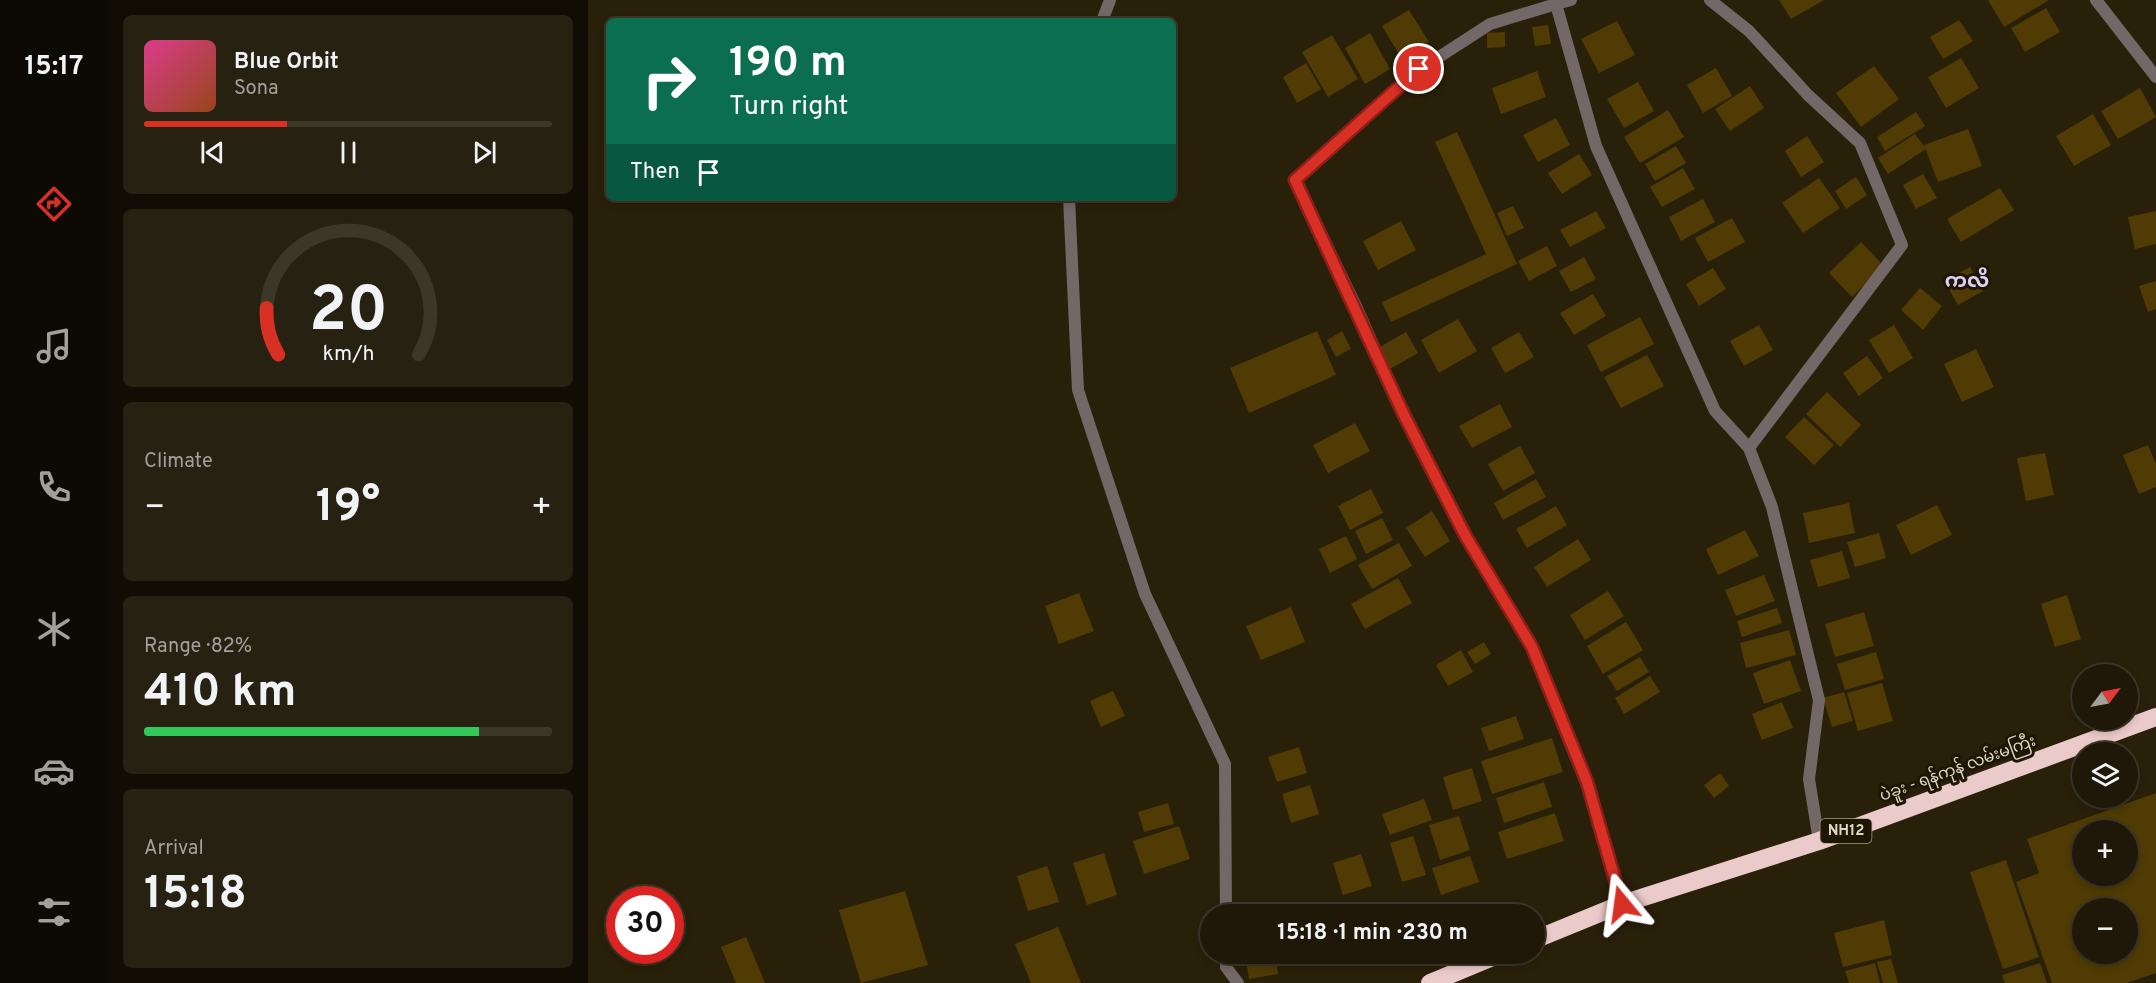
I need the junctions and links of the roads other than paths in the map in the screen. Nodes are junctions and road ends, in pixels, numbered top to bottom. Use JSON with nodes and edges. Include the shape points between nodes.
{"nodes":[{"id":1,"x":1110,"y":0,"type":"edge"},
{"id":2,"x":1571,"y":0,"type":"edge"},
{"id":3,"x":1710,"y":0,"type":"edge"},
{"id":4,"x":2096,"y":0,"type":"edge"},
{"id":5,"x":1556,"y":4,"type":"junction"},
{"id":6,"x":1103,"y":18,"type":"edge"},
{"id":7,"x":2156,"y":76,"type":"edge"},
{"id":8,"x":1069,"y":201,"type":"edge"},
{"id":9,"x":1749,"y":448,"type":"junction"},
{"id":10,"x":2156,"y":717,"type":"edge"},
{"id":11,"x":1819,"y":841,"type":"junction"},
{"id":12,"x":1226,"y":904,"type":"edge"},
{"id":13,"x":1622,"y":904,"type":"junction"},
{"id":14,"x":1545,"y":936,"type":"edge"},
{"id":15,"x":1226,"y":964,"type":"edge"},
{"id":16,"x":1476,"y":964,"type":"edge"},
{"id":17,"x":1238,"y":983,"type":"edge"},
{"id":18,"x":1430,"y":983,"type":"edge"}],
"edges":[{"from":1,"to":6,"type":"street"},
{"from":2,"to":5,"type":"street"},
{"from":3,"to":9,"type":"street","via":[[1749,31],[1808,95],[1860,143],[1902,245]]},
{"from":4,"to":7,"type":"street"},
{"from":5,"to":9,"type":"street","via":[[1596,146],[1714,411]]},
{"from":5,"to":13,"type":"street","via":[[1490,24],[1419,69],[1295,180],[1404,415],[1460,525],[1532,647],[1587,782]]},
{"from":8,"to":12,"type":"street","via":[[1078,390],[1145,594],[1225,764]]},
{"from":9,"to":11,"type":"street","via":[[1772,507],[1819,700],[1809,779]]},
{"from":10,"to":11,"type":"highway","name":"ပဲခူး - ရန်ကုန် လမ်းမကြီး","number":"NH12"},
{"from":11,"to":13,"type":"highway","name":"ပဲခူး - ရန်ကုန် လမ်းမကြီး","number":"NH12"},
{"from":13,"to":14,"type":"highway","name":"ပဲခူး - ရန်ကုန် လမ်းမကြီး","number":"NH12"},
{"from":15,"to":17,"type":"street"},
{"from":16,"to":18,"type":"highway"}]}
